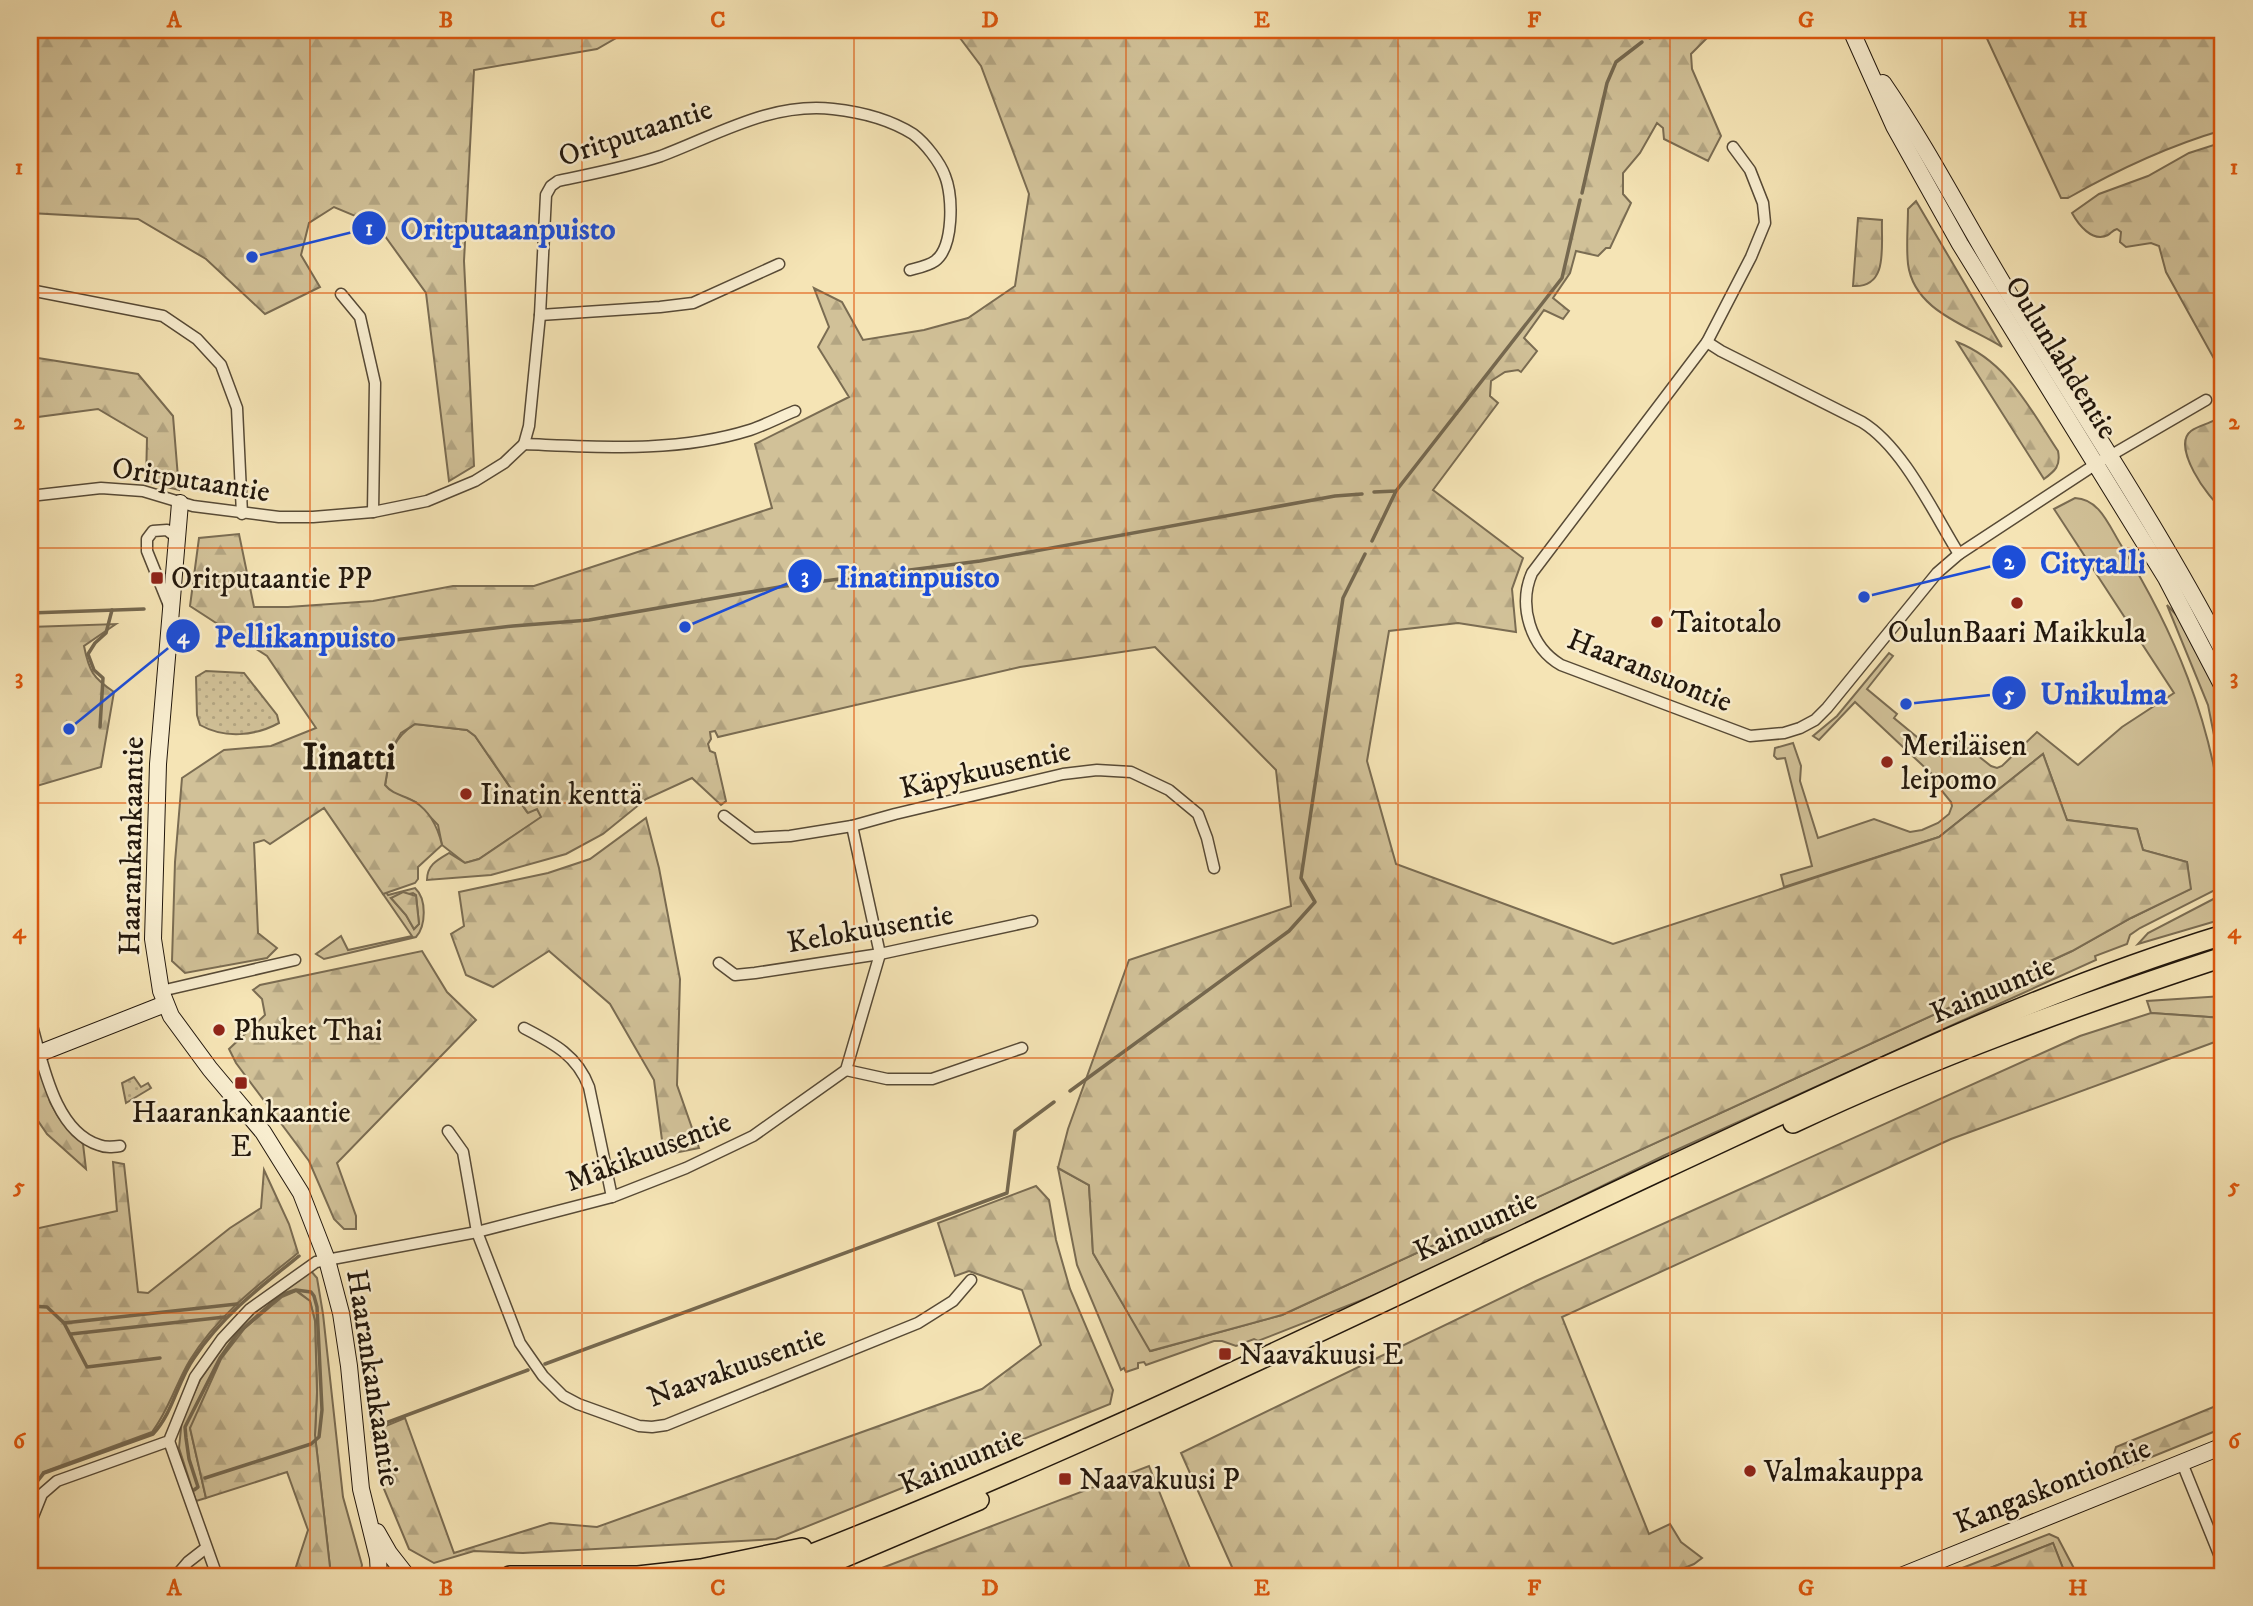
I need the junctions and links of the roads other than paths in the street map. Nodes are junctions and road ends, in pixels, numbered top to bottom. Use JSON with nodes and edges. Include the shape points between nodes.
{"nodes":[{"id":1,"x":1851,"y":30,"type":"edge"},
{"id":2,"x":1734,"y":148,"type":"dead end"},
{"id":3,"x":779,"y":264,"type":"dead end"},
{"id":4,"x":909,"y":270,"type":"dead end"},
{"id":5,"x":30,"y":290,"type":"edge"},
{"id":6,"x":341,"y":294,"type":"dead end"},
{"id":7,"x":540,"y":315,"type":"junction"},
{"id":8,"x":1707,"y":342,"type":"junction"},
{"id":9,"x":2206,"y":400,"type":"dead end"},
{"id":10,"x":795,"y":411,"type":"dead end"},
{"id":11,"x":524,"y":443,"type":"junction"},
{"id":12,"x":2102,"y":460,"type":"junction"},
{"id":13,"x":30,"y":496,"type":"edge"},
{"id":14,"x":180,"y":503,"type":"junction"},
{"id":15,"x":373,"y":512,"type":"junction"},
{"id":16,"x":242,"y":514,"type":"junction"},
{"id":17,"x":176,"y":537,"type":"junction"},
{"id":18,"x":1959,"y":554,"type":"junction"},
{"id":19,"x":170,"y":608,"type":"junction"},
{"id":20,"x":2223,"y":651,"type":"edge"},
{"id":21,"x":2223,"y":687,"type":"edge"},
{"id":22,"x":724,"y":816,"type":"dead end"},
{"id":23,"x":852,"y":826,"type":"junction"},
{"id":24,"x":1214,"y":868,"type":"dead end"},
{"id":25,"x":1032,"y":921,"type":"dead end"},
{"id":26,"x":2223,"y":930,"type":"edge"},
{"id":27,"x":2223,"y":935,"type":"edge"},
{"id":28,"x":2194,"y":944,"type":"junction"},
{"id":29,"x":880,"y":954,"type":"junction"},
{"id":30,"x":2223,"y":957,"type":"edge"},
{"id":31,"x":295,"y":960,"type":"dead end"},
{"id":32,"x":719,"y":963,"type":"dead end"},
{"id":33,"x":163,"y":997,"type":"junction"},
{"id":34,"x":30,"y":1019,"type":"edge"},
{"id":35,"x":524,"y":1028,"type":"dead end"},
{"id":36,"x":1022,"y":1048,"type":"dead end"},
{"id":37,"x":35,"y":1055,"type":"edge"},
{"id":38,"x":846,"y":1070,"type":"junction"},
{"id":39,"x":449,"y":1131,"type":"dead end"},
{"id":40,"x":120,"y":1146,"type":"dead end"},
{"id":41,"x":612,"y":1197,"type":"junction"},
{"id":42,"x":477,"y":1232,"type":"junction"},
{"id":43,"x":327,"y":1260,"type":"junction"},
{"id":44,"x":971,"y":1280,"type":"dead end"},
{"id":45,"x":169,"y":1441,"type":"junction"},
{"id":46,"x":2223,"y":1446,"type":"edge"},
{"id":47,"x":2182,"y":1462,"type":"junction"},
{"id":48,"x":368,"y":1514,"type":"junction"},
{"id":49,"x":30,"y":1524,"type":"edge"},
{"id":50,"x":857,"y":1543,"type":"junction"},
{"id":51,"x":206,"y":1548,"type":"junction"},
{"id":52,"x":2223,"y":1564,"type":"edge"},
{"id":53,"x":1926,"y":1572,"type":"edge"},
{"id":54,"x":176,"y":1576,"type":"edge"},
{"id":55,"x":217,"y":1576,"type":"edge"},
{"id":56,"x":382,"y":1576,"type":"edge"},
{"id":57,"x":406,"y":1576,"type":"edge"},
{"id":58,"x":510,"y":1576,"type":"edge"},
{"id":59,"x":755,"y":1576,"type":"edge"},
{"id":60,"x":800,"y":1576,"type":"edge"},
{"id":61,"x":820,"y":1576,"type":"edge"},
{"id":62,"x":1901,"y":1576,"type":"edge"}],
"edges":[{"from":1,"to":12,"type":"street","name":"Oulunlahdentie","via":[[1894,126],[1960,244]]},
{"from":2,"to":8,"type":"street","name":"Haaransuontie","via":[[1759,188],[1765,223]]},
{"from":3,"to":7,"type":"street","via":[[693,303]]},
{"from":4,"to":7,"type":"street","name":"Oritputaantie","via":[[935,261],[948,240],[950,199],[935,158],[915,135],[883,118],[826,108],[783,110],[658,157],[551,186],[546,194]]},
{"from":5,"to":16,"type":"street","via":[[163,316],[197,339],[220,365],[237,408]]},
{"from":6,"to":15,"type":"street","via":[[360,317],[375,383]]},
{"from":7,"to":11,"type":"street","name":"Oritputaantie"},
{"from":8,"to":18,"type":"street","via":[[1882,436]]},
{"from":8,"to":18,"type":"street","name":"Haaransuontie","via":[[1532,573],[1527,585],[1529,617],[1533,636],[1544,653],[1561,665],[1750,736],[1784,733],[1815,720],[1827,708],[1928,583]]},
{"from":9,"to":12,"type":"street","name":"Haaransuontie"},
{"from":10,"to":11,"type":"street","via":[[750,430],[672,446]]},
{"from":11,"to":15,"type":"street","name":"Oritputaantie","via":[[504,463],[475,481],[427,500]]},
{"from":12,"to":18,"type":"street","name":"Haaransuontie"},
{"from":12,"to":20,"type":"street","name":"Oulunlahdentie"},
{"from":12,"to":21,"type":"street","name":"Oulunlahdentie"},
{"from":13,"to":14,"type":"street","name":"Oritputaantie","via":[[101,488],[142,491]]},
{"from":14,"to":16,"type":"street","name":"Oritputaantie"},
{"from":14,"to":17,"type":"street","name":"Haarankankaantie"},
{"from":15,"to":16,"type":"street","name":"Oritputaantie","via":[[313,517]]},
{"from":17,"to":19,"type":"street","name":"Haarankankaantie"},
{"from":17,"to":19,"type":"street","via":[[167,530],[153,531],[146,538]]},
{"from":19,"to":33,"type":"street","name":"Haarankankaantie","via":[[158,764],[153,939]]},
{"from":22,"to":23,"type":"street","name":"Käpykuusentie","via":[[753,838]]},
{"from":23,"to":24,"type":"street","name":"Käpykuusentie","via":[[1063,774],[1131,772],[1169,790],[1198,814]]},
{"from":23,"to":29,"type":"street"},
{"from":25,"to":29,"type":"street","name":"Kelokuusentie"},
{"from":26,"to":28,"type":"highway"},
{"from":27,"to":28,"type":"highway","name":"Kainuuntie"},
{"from":28,"to":50,"type":"highway","name":"Kainuuntie","via":[[2087,981],[1831,1090],[1163,1405]]},
{"from":29,"to":32,"type":"street","name":"Kelokuusentie","via":[[735,975]]},
{"from":29,"to":38,"type":"street"},
{"from":30,"to":50,"type":"highway","name":"Kainuuntie","via":[[1937,1059],[1841,1100],[1171,1415]]},
{"from":31,"to":33,"type":"street"},
{"from":33,"to":37,"type":"street"},
{"from":33,"to":43,"type":"street","name":"Haarankankaantie","via":[[177,1028],[263,1132],[301,1193]]},
{"from":34,"to":37,"type":"street"},
{"from":35,"to":41,"type":"street","via":[[569,1055],[583,1071]]},
{"from":36,"to":38,"type":"street","via":[[932,1079],[887,1079]]},
{"from":37,"to":40,"type":"street","via":[[72,1126],[94,1144]]},
{"from":38,"to":41,"type":"street","name":"Mäkikuusentie","via":[[753,1136]]},
{"from":39,"to":42,"type":"street","name":"Naavakuusentie","via":[[463,1152]]},
{"from":41,"to":42,"type":"street","name":"Mäkikuusentie"},
{"from":42,"to":43,"type":"street","name":"Mäkikuusentie"},
{"from":42,"to":44,"type":"street","name":"Naavakuusentie","via":[[520,1343],[543,1376],[578,1404],[639,1426],[666,1424],[918,1323],[953,1301]]},
{"from":43,"to":45,"type":"street","name":"Mäkikuusentie","via":[[316,1262],[250,1309],[222,1339],[195,1377]]},
{"from":43,"to":48,"type":"street","name":"Haarankankaantie","via":[[341,1313],[361,1489]]},
{"from":45,"to":49,"type":"street","via":[[57,1481],[42,1494]]},
{"from":45,"to":51,"type":"street"},
{"from":46,"to":47,"type":"street","name":"Kangaskontiontie"},
{"from":47,"to":52,"type":"street"},
{"from":47,"to":53,"type":"street","name":"Kangaskontiontie"},
{"from":48,"to":56,"type":"street","name":"Haarankankaantie"},
{"from":48,"to":57,"type":"street","name":"Haarankankaantie"},
{"from":50,"to":58,"type":"highway","via":[[638,1576]]},
{"from":50,"to":59,"type":"highway","name":"Kainuuntie"},
{"from":50,"to":60,"type":"highway","name":"Kainuuntie"},
{"from":50,"to":61,"type":"highway"},
{"from":51,"to":54,"type":"street"},
{"from":51,"to":55,"type":"street"},
{"from":53,"to":62,"type":"street","name":"Kangaskontiontie"},
{"from":56,"to":57,"type":"street","name":"Haarankankaantie"}]}
